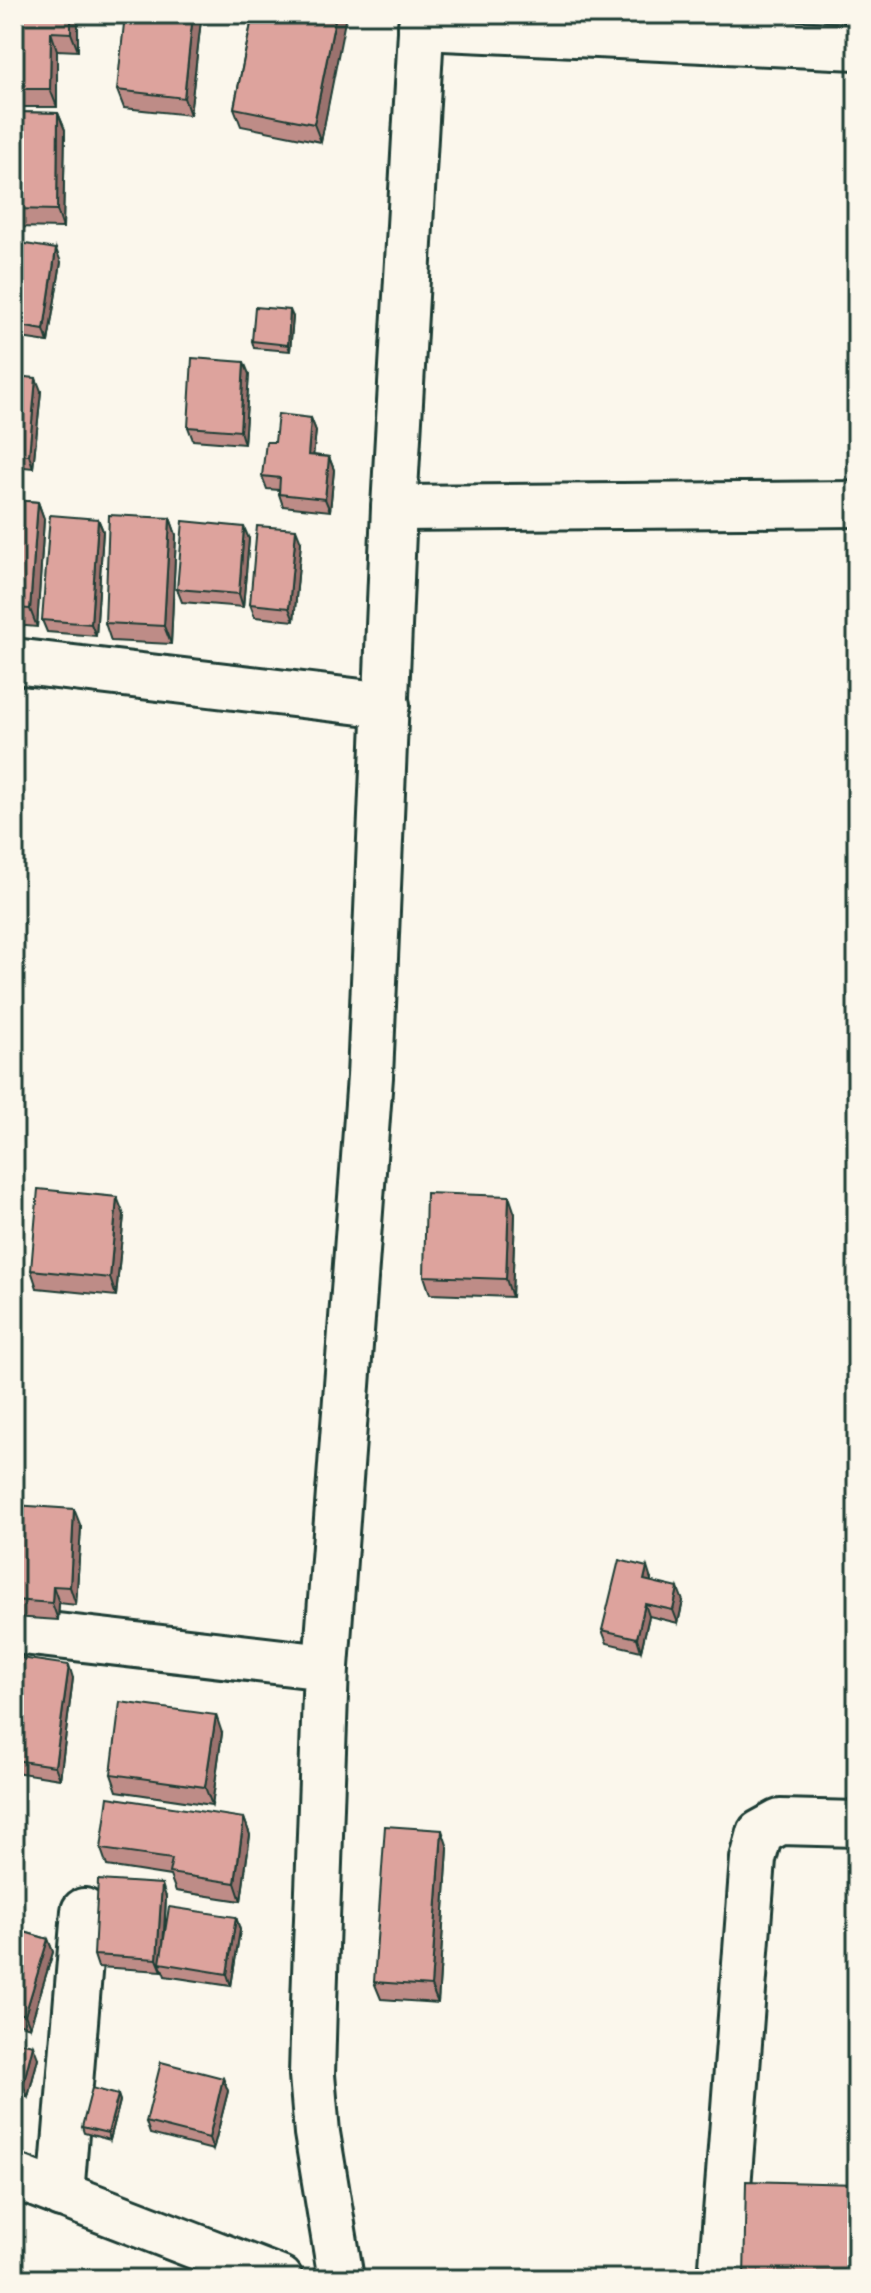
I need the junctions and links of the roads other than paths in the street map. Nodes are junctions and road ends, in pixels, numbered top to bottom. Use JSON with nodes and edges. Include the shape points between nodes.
{"nodes":[{"id":1,"x":421,"y":21,"type":"edge"},
{"id":2,"x":857,"y":47,"type":"edge"},
{"id":3,"x":857,"y":504,"type":"edge"},
{"id":4,"x":394,"y":508,"type":"junction"},
{"id":5,"x":14,"y":661,"type":"edge"},
{"id":6,"x":387,"y":705,"type":"junction"},
{"id":7,"x":14,"y":1631,"type":"edge"},
{"id":8,"x":326,"y":1667,"type":"junction"},
{"id":9,"x":857,"y":1824,"type":"edge"},
{"id":10,"x":84,"y":1911,"type":"dead end"},
{"id":11,"x":14,"y":2176,"type":"edge"},
{"id":12,"x":61,"y":2195,"type":"junction"},
{"id":13,"x":280,"y":2279,"type":"edge"},
{"id":14,"x":341,"y":2279,"type":"edge"},
{"id":15,"x":721,"y":2279,"type":"edge"}],
"edges":[{"from":1,"to":2,"type":"street"},
{"from":1,"to":4,"type":"street"},
{"from":3,"to":4,"type":"street"},
{"from":4,"to":6,"type":"street"},
{"from":5,"to":6,"type":"street"},
{"from":6,"to":8,"type":"street","via":[[370,1077]]},
{"from":7,"to":8,"type":"street"},
{"from":8,"to":14,"type":"street","via":[[312,2075]]},
{"from":9,"to":15,"type":"street","via":[[780,1822],[760,1833],[753,1859]]},
{"from":10,"to":12,"type":"street"},
{"from":11,"to":12,"type":"street"},
{"from":12,"to":13,"type":"street"}]}
